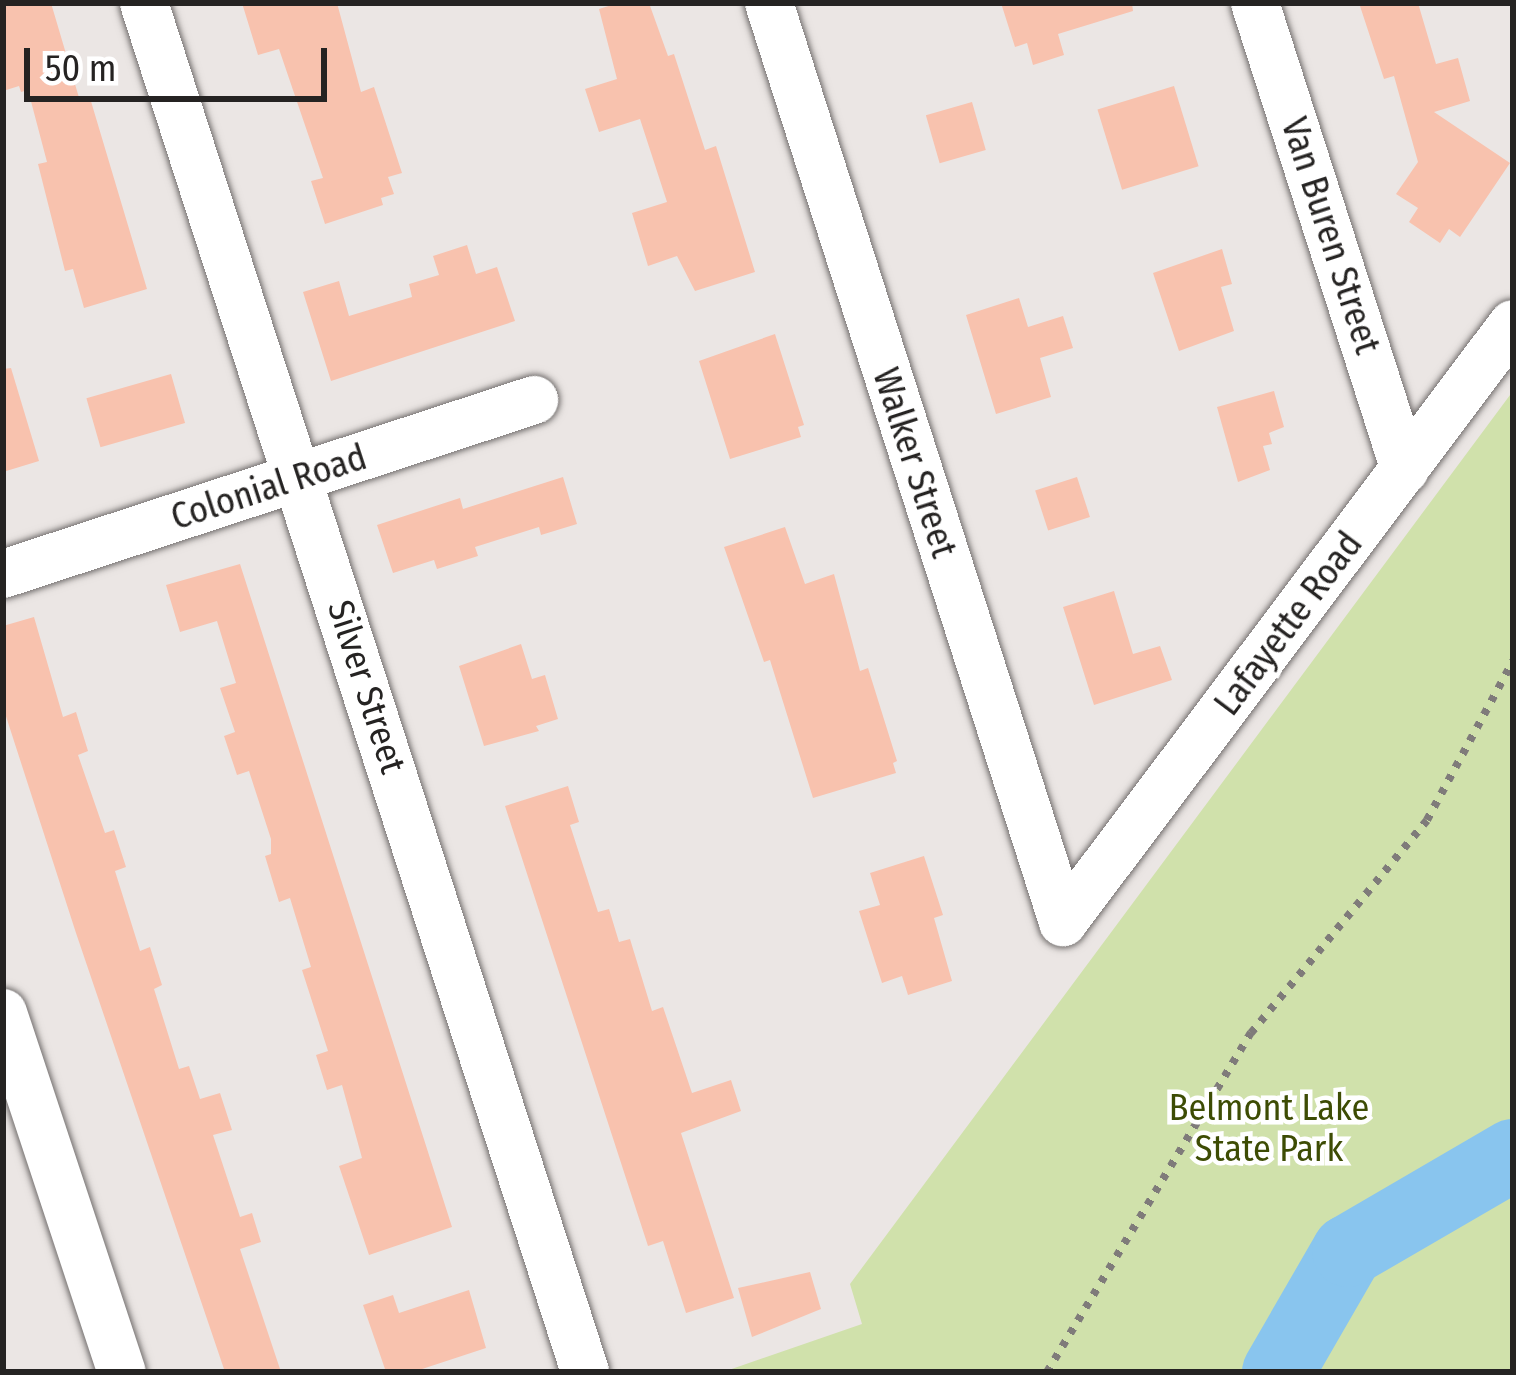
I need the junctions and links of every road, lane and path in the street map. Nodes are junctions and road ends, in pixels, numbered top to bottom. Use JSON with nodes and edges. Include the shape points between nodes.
{"nodes":[{"id":1,"x":144,"y":3,"type":"edge"},
{"id":2,"x":769,"y":3,"type":"edge"},
{"id":3,"x":1256,"y":3,"type":"edge"},
{"id":4,"x":1513,"y":324,"type":"edge"},
{"id":5,"x":534,"y":400,"type":"dead end"},
{"id":6,"x":1406,"y":470,"type":"junction"},
{"id":7,"x":299,"y":478,"type":"junction"},
{"id":8,"x":3,"y":574,"type":"edge"},
{"id":9,"x":1513,"y":661,"type":"edge"},
{"id":10,"x":1063,"y":922,"type":"joint"},
{"id":11,"x":3,"y":1013,"type":"edge"},
{"id":12,"x":122,"y":1372,"type":"edge"},
{"id":13,"x":585,"y":1372,"type":"edge"},
{"id":14,"x":1047,"y":1372,"type":"edge"}],
"edges":[{"from":1,"to":7,"type":"street","name":"Silver Street"},
{"from":2,"to":10,"type":"street","name":"Walker Street"},
{"from":3,"to":6,"type":"street","name":"Van Buren Street"},
{"from":4,"to":6,"type":"street","name":"Lafayette Road"},
{"from":5,"to":7,"type":"street","name":"Colonial Road"},
{"from":6,"to":10,"type":"street","name":"Lafayette Road"},
{"from":7,"to":8,"type":"street","name":"Colonial Road"},
{"from":7,"to":13,"type":"street","name":"Silver Street"},
{"from":9,"to":14,"type":"path","via":[[1427,820],[1251,1033]]},
{"from":11,"to":12,"type":"street"}]}
